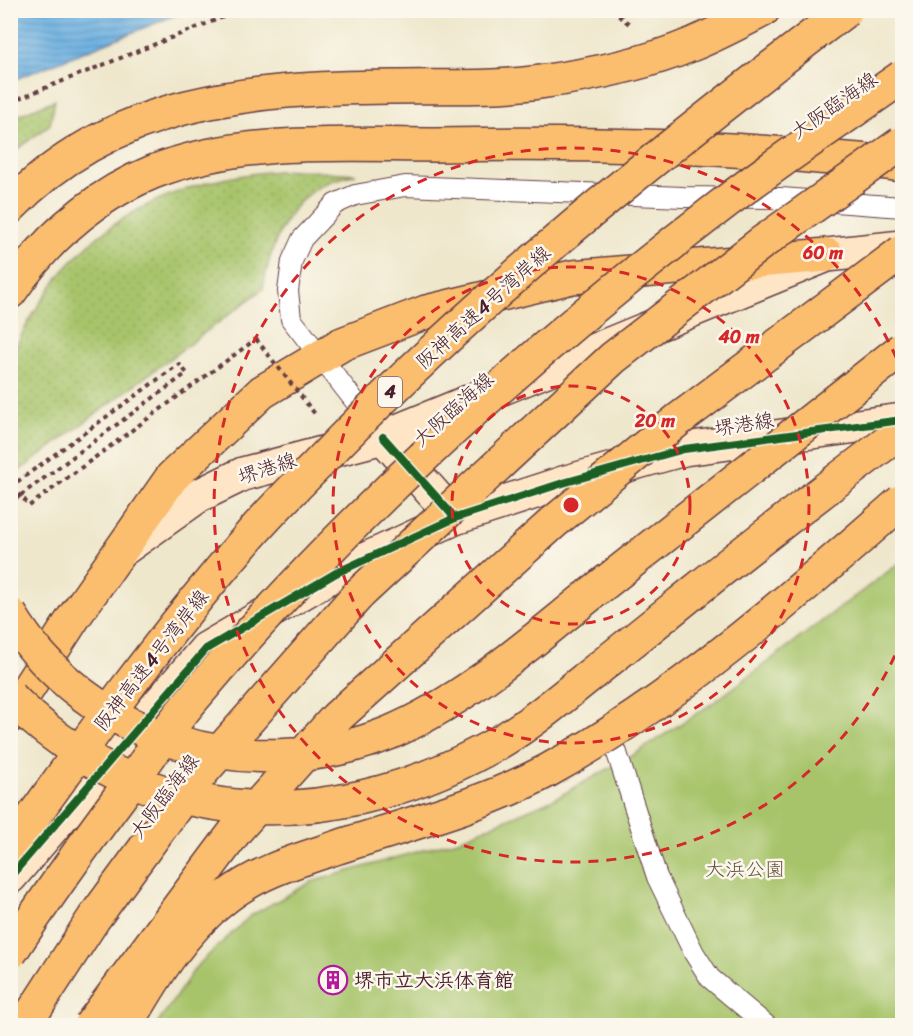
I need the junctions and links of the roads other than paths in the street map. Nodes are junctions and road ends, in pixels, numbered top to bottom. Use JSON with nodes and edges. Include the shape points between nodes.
{"nodes":[{"id":1,"x":763,"y":10,"type":"edge"},
{"id":2,"x":846,"y":10,"type":"edge"},
{"id":3,"x":903,"y":77,"type":"edge"},
{"id":4,"x":903,"y":143,"type":"edge"},
{"id":5,"x":903,"y":165,"type":"edge"},
{"id":6,"x":10,"y":207,"type":"edge"},
{"id":7,"x":903,"y":207,"type":"edge"},
{"id":8,"x":903,"y":248,"type":"edge"},
{"id":9,"x":903,"y":252,"type":"edge"},
{"id":10,"x":827,"y":255,"type":"junction"},
{"id":11,"x":10,"y":292,"type":"edge"},
{"id":12,"x":903,"y":349,"type":"edge"},
{"id":13,"x":903,"y":420,"type":"edge"},
{"id":14,"x":903,"y":431,"type":"edge"},
{"id":15,"x":382,"y":437,"type":"junction"},
{"id":16,"x":903,"y":501,"type":"edge"},
{"id":17,"x":455,"y":518,"type":"junction"},
{"id":18,"x":118,"y":553,"type":"junction"},
{"id":19,"x":10,"y":614,"type":"edge"},
{"id":20,"x":10,"y":697,"type":"edge"},
{"id":21,"x":10,"y":716,"type":"edge"},
{"id":22,"x":616,"y":750,"type":"dead end"},
{"id":23,"x":10,"y":849,"type":"edge"},
{"id":24,"x":10,"y":877,"type":"edge"},
{"id":25,"x":10,"y":953,"type":"edge"},
{"id":26,"x":24,"y":1026,"type":"edge"},
{"id":27,"x":90,"y":1026,"type":"edge"},
{"id":28,"x":126,"y":1026,"type":"edge"},
{"id":29,"x":767,"y":1026,"type":"edge"}],
"edges":[{"from":1,"to":6,"type":"main road","via":[[681,48],[615,69],[538,82],[320,88],[179,107],[95,141],[57,165]]},
{"from":2,"to":23,"type":"main road","name":"阪神高速4号湾岸線","number":"4","bridge":true,"via":[[712,114],[477,309],[349,431],[246,539],[148,660]]},
{"from":3,"to":25,"type":"main road","name":"大阪臨海線","bridge":true,"via":[[728,200],[621,286],[509,380],[354,524],[269,612],[189,704],[46,897]]},
{"from":4,"to":26,"type":"main road","name":"大阪臨海線","bridge":true,"via":[[760,244],[613,358],[358,595],[195,780],[94,918]]},
{"from":5,"to":11,"type":"main road","via":[[760,151],[504,144],[302,145],[208,156],[154,172],[96,204],[59,233]]},
{"from":7,"to":15,"type":"lane","via":[[781,198],[405,186],[355,195],[335,204],[302,239],[292,261],[288,291],[291,319]]},
{"from":8,"to":10,"type":"main road","name":"堺港線"},
{"from":9,"to":27,"type":"main road","bridge":true,"via":[[678,420],[580,500],[336,718],[237,829]]},
{"from":10,"to":15,"type":"main road","name":"堺港線"},
{"from":10,"to":18,"type":"main road","via":[[572,277],[426,312],[342,344],[254,400],[172,477]]},
{"from":12,"to":19,"type":"main road","bridge":true,"via":[[511,657],[416,720],[364,742],[309,755],[262,757],[224,754],[168,740],[117,717],[71,684],[38,651]]},
{"from":13,"to":17,"type":"main road","name":"堺港線","via":[[684,449]]},
{"from":14,"to":20,"type":"main road","bridge":true,"via":[[766,534],[540,716],[487,749],[398,789],[327,805],[282,809],[192,801],[106,770],[68,746]]},
{"from":15,"to":17,"type":"main road"},
{"from":15,"to":18,"type":"main road","name":"堺港線","via":[[243,474],[198,496]]},
{"from":16,"to":28,"type":"main road","bridge":true,"via":[[685,680],[614,731],[546,771],[476,801],[285,864],[244,884],[192,928]]},
{"from":17,"to":24,"type":"main road","name":"堺港線","via":[[336,573],[206,649]]},
{"from":18,"to":21,"type":"main road"},
{"from":22,"to":29,"type":"lane","via":[[674,917],[710,978]]}]}
